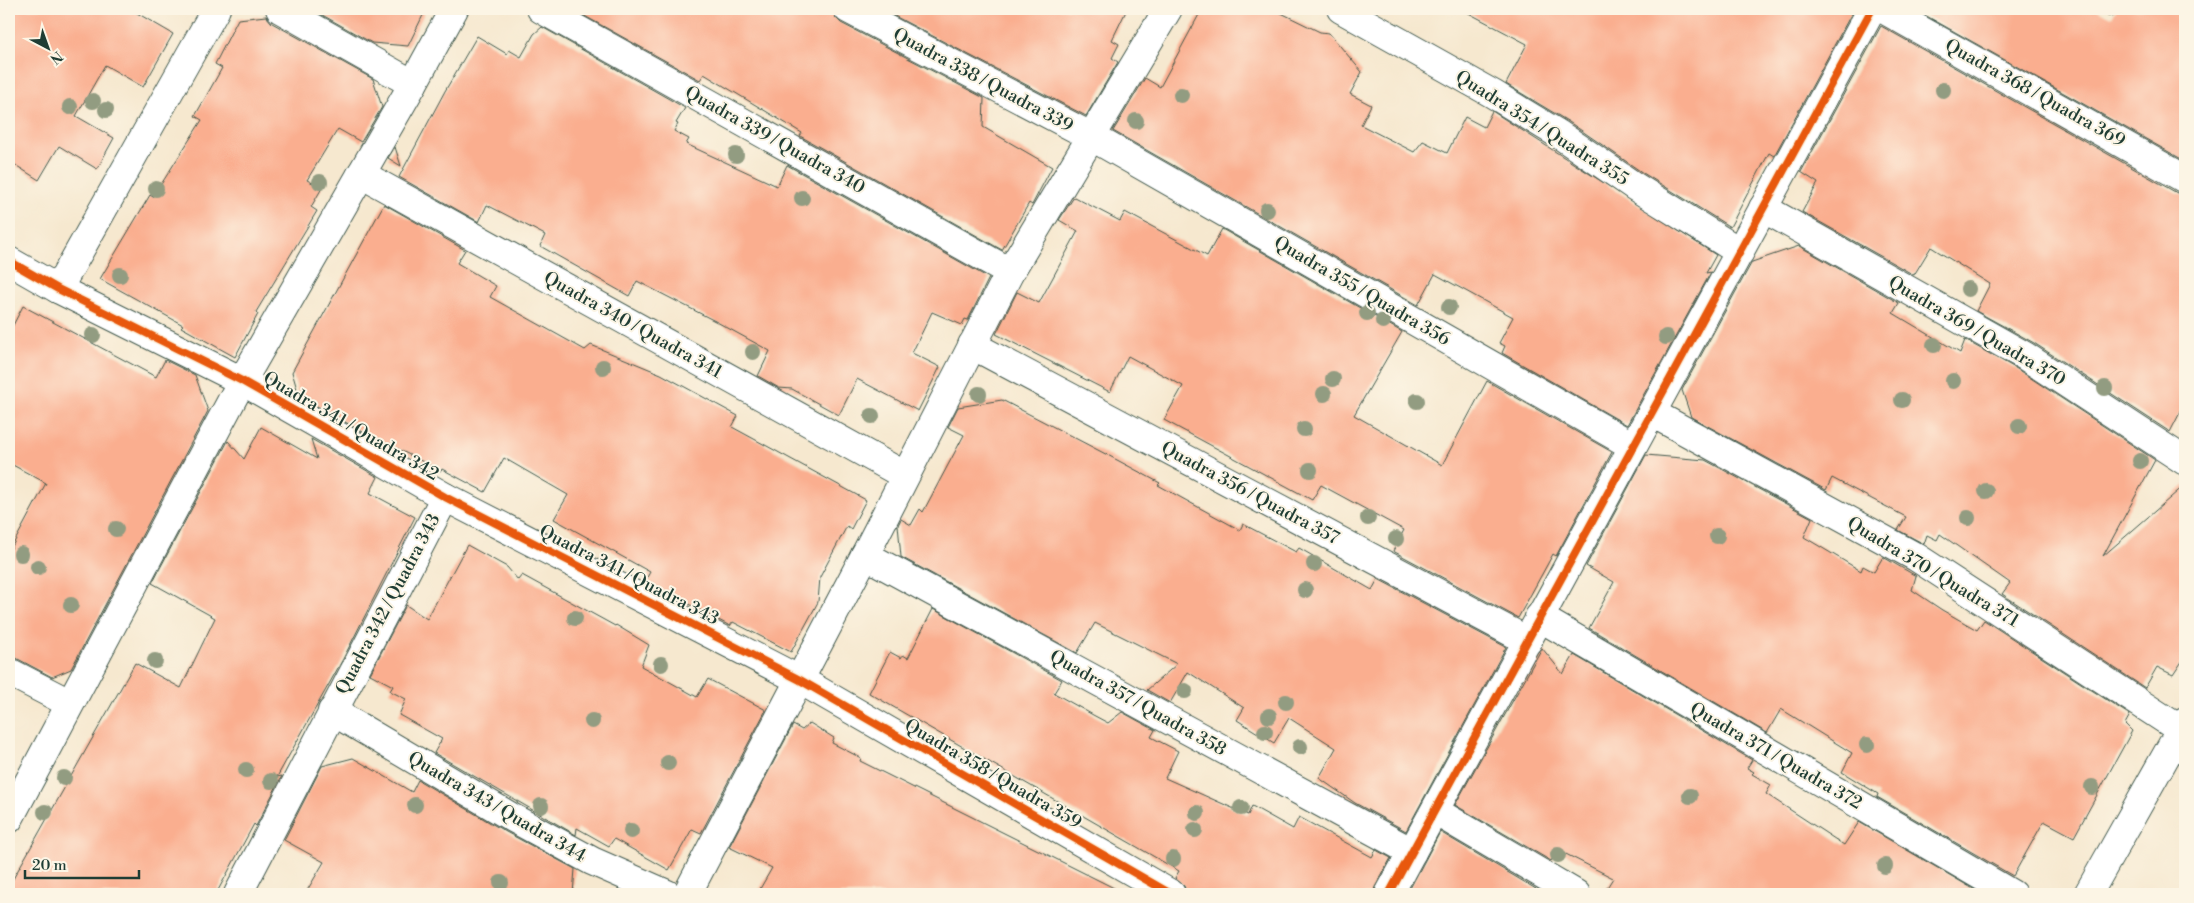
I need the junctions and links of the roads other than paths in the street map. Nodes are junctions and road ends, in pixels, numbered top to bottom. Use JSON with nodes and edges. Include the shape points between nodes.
{"nodes":[{"id":1,"x":216,"y":9,"type":"edge"},
{"id":2,"x":280,"y":9,"type":"edge"},
{"id":3,"x":454,"y":9,"type":"edge"},
{"id":4,"x":541,"y":9,"type":"edge"},
{"id":5,"x":848,"y":9,"type":"edge"},
{"id":6,"x":1168,"y":9,"type":"edge"},
{"id":7,"x":1341,"y":9,"type":"edge"},
{"id":8,"x":1872,"y":9,"type":"edge"},
{"id":9,"x":1883,"y":9,"type":"edge"},
{"id":10,"x":413,"y":84,"type":"junction"},
{"id":11,"x":1092,"y":137,"type":"junction"},
{"id":12,"x":361,"y":174,"type":"junction"},
{"id":13,"x":2185,"y":179,"type":"edge"},
{"id":14,"x":1763,"y":208,"type":"junction"},
{"id":15,"x":1740,"y":252,"type":"junction"},
{"id":16,"x":12,"y":270,"type":"edge"},
{"id":17,"x":1010,"y":272,"type":"junction"},
{"id":18,"x":58,"y":289,"type":"junction"},
{"id":19,"x":972,"y":345,"type":"junction"},
{"id":20,"x":242,"y":381,"type":"junction"},
{"id":21,"x":1652,"y":413,"type":"junction"},
{"id":22,"x":1633,"y":446,"type":"junction"},
{"id":23,"x":2185,"y":461,"type":"edge"},
{"id":24,"x":904,"y":475,"type":"junction"},
{"id":25,"x":445,"y":497,"type":"junction"},
{"id":26,"x":865,"y":555,"type":"junction"},
{"id":27,"x":1533,"y":629,"type":"junction"},
{"id":28,"x":9,"y":672,"type":"edge"},
{"id":29,"x":800,"y":680,"type":"junction"},
{"id":30,"x":69,"y":703,"type":"junction"},
{"id":31,"x":332,"y":711,"type":"junction"},
{"id":32,"x":2183,"y":726,"type":"edge"},
{"id":33,"x":1434,"y":811,"type":"junction"},
{"id":34,"x":9,"y":819,"type":"edge"},
{"id":35,"x":1412,"y":852,"type":"junction"},
{"id":36,"x":238,"y":894,"type":"edge"},
{"id":37,"x":667,"y":894,"type":"edge"},
{"id":38,"x":687,"y":894,"type":"edge"},
{"id":39,"x":1171,"y":894,"type":"edge"},
{"id":40,"x":1388,"y":894,"type":"edge"},
{"id":41,"x":1576,"y":894,"type":"edge"},
{"id":42,"x":2012,"y":894,"type":"edge"},
{"id":43,"x":2088,"y":894,"type":"edge"}],
"edges":[{"from":1,"to":18,"type":"street"},
{"from":2,"to":10,"type":"street"},
{"from":3,"to":10,"type":"street"},
{"from":4,"to":17,"type":"street","name":"Quadra 339 / Quadra 340"},
{"from":5,"to":11,"type":"street","name":"Quadra 338 / Quadra 339"},
{"from":6,"to":11,"type":"street"},
{"from":7,"to":15,"type":"street","name":"Quadra 354 / Quadra 355","via":[[1493,94]]},
{"from":8,"to":14,"type":"street"},
{"from":9,"to":13,"type":"street","name":"Quadra 368 / Quadra 369"},
{"from":10,"to":12,"type":"street"},
{"from":11,"to":17,"type":"street"},
{"from":11,"to":22,"type":"street","name":"Quadra 355 / Quadra 356"},
{"from":12,"to":20,"type":"street"},
{"from":12,"to":24,"type":"street","name":"Quadra 340 / Quadra 341"},
{"from":14,"to":15,"type":"street"},
{"from":14,"to":23,"type":"street","name":"Quadra 369 / Quadra 370","via":[[2025,356]]},
{"from":15,"to":21,"type":"street"},
{"from":16,"to":18,"type":"street","name":"Quadra 341 / Quadra 342"},
{"from":17,"to":19,"type":"street"},
{"from":18,"to":20,"type":"street","name":"Quadra 341 / Quadra 342"},
{"from":19,"to":24,"type":"street"},
{"from":19,"to":27,"type":"street","name":"Quadra 356 / Quadra 357"},
{"from":20,"to":25,"type":"street","name":"Quadra 341 / Quadra 342"},
{"from":20,"to":30,"type":"street"},
{"from":21,"to":22,"type":"street"},
{"from":21,"to":32,"type":"street","name":"Quadra 370 / Quadra 371","via":[[1916,557]]},
{"from":22,"to":27,"type":"street"},
{"from":24,"to":26,"type":"street"},
{"from":25,"to":29,"type":"street","name":"Quadra 341 / Quadra 343"},
{"from":25,"to":31,"type":"street","name":"Quadra 342 / Quadra 343"},
{"from":26,"to":29,"type":"street"},
{"from":26,"to":35,"type":"street","name":"Quadra 357 / Quadra 358"},
{"from":27,"to":33,"type":"street"},
{"from":27,"to":42,"type":"street","name":"Quadra 371 / Quadra 372"},
{"from":28,"to":30,"type":"street"},
{"from":29,"to":38,"type":"street"},
{"from":29,"to":39,"type":"street","name":"Quadra 358 / Quadra 359"},
{"from":30,"to":34,"type":"street"},
{"from":31,"to":36,"type":"street","name":"Quadra 342 / Quadra 343"},
{"from":31,"to":37,"type":"street","name":"Quadra 343 / Quadra 344","via":[[592,862]]},
{"from":32,"to":43,"type":"street"},
{"from":33,"to":35,"type":"street"},
{"from":33,"to":41,"type":"street"},
{"from":35,"to":40,"type":"street"}]}
